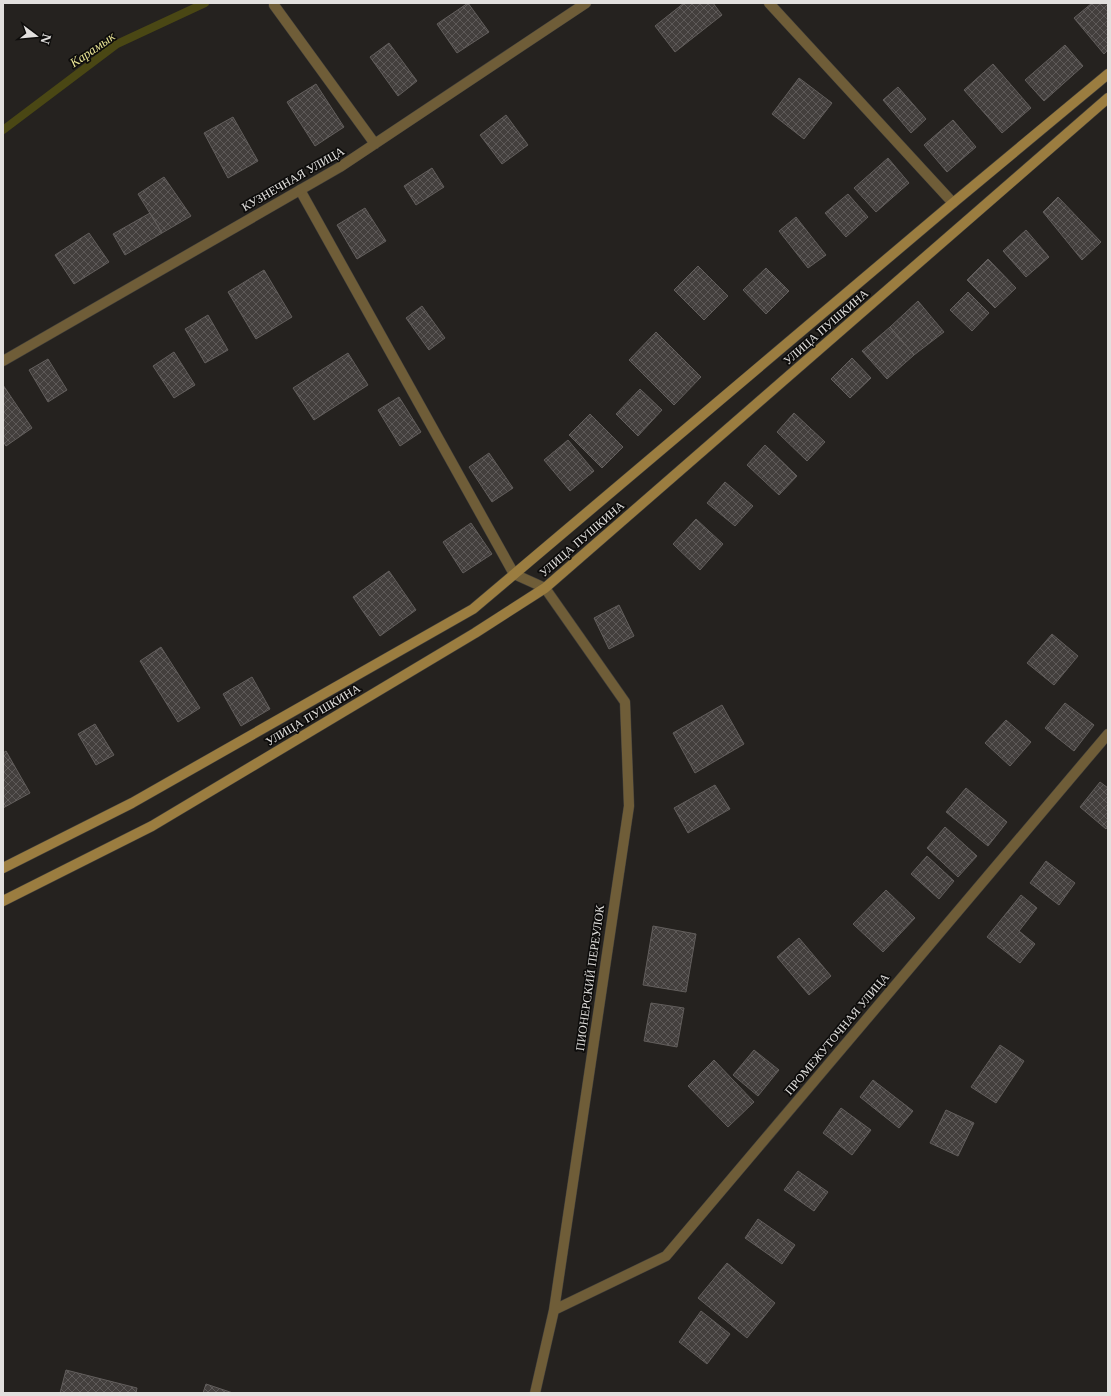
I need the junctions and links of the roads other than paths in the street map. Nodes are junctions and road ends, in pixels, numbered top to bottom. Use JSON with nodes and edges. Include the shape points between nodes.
{"nodes":[{"id":1,"x":586,"y":3,"type":"edge"},
{"id":2,"x":769,"y":3,"type":"edge"},
{"id":3,"x":274,"y":6,"type":"dead end"},
{"id":4,"x":1108,"y":74,"type":"edge"},
{"id":5,"x":1108,"y":98,"type":"edge"},
{"id":6,"x":375,"y":144,"type":"junction"},
{"id":7,"x":300,"y":190,"type":"junction"},
{"id":8,"x":953,"y":203,"type":"junction"},
{"id":9,"x":3,"y":361,"type":"edge"},
{"id":10,"x":514,"y":574,"type":"junction"},
{"id":11,"x":545,"y":588,"type":"junction"},
{"id":12,"x":1108,"y":734,"type":"edge"},
{"id":13,"x":3,"y":868,"type":"edge"},
{"id":14,"x":3,"y":902,"type":"edge"},
{"id":15,"x":554,"y":1310,"type":"junction"},
{"id":16,"x":535,"y":1393,"type":"edge"}],
"edges":[{"from":1,"to":6,"type":"street","name":"КУЗНЕЧНАЯ УЛИЦА"},
{"from":2,"to":8,"type":"street"},
{"from":3,"to":6,"type":"street"},
{"from":4,"to":8,"type":"street","name":"УЛИЦА ПУШКИНА"},
{"from":5,"to":11,"type":"street","name":"УЛИЦА ПУШКИНА"},
{"from":6,"to":7,"type":"street","name":"КУЗНЕЧНАЯ УЛИЦА"},
{"from":7,"to":9,"type":"street","name":"КУЗНЕЧНАЯ УЛИЦА"},
{"from":7,"to":10,"type":"street"},
{"from":8,"to":10,"type":"street","name":"УЛИЦА ПУШКИНА"},
{"from":10,"to":11,"type":"street"},
{"from":10,"to":13,"type":"street","name":"УЛИЦА ПУШКИНА","via":[[473,609],[132,803]]},
{"from":11,"to":14,"type":"street","name":"УЛИЦА ПУШКИНА","via":[[475,633],[152,826]]},
{"from":11,"to":15,"type":"street","name":"ПИОНЕРСКИЙ ПЕРЕУЛОК","via":[[626,702],[629,806]]},
{"from":12,"to":15,"type":"street","name":"ПРОМЕЖУТОЧНАЯ УЛИЦА","via":[[666,1256]]},
{"from":15,"to":16,"type":"street","name":"ПИОНЕРСКИЙ ПЕРЕУЛОК"}]}
